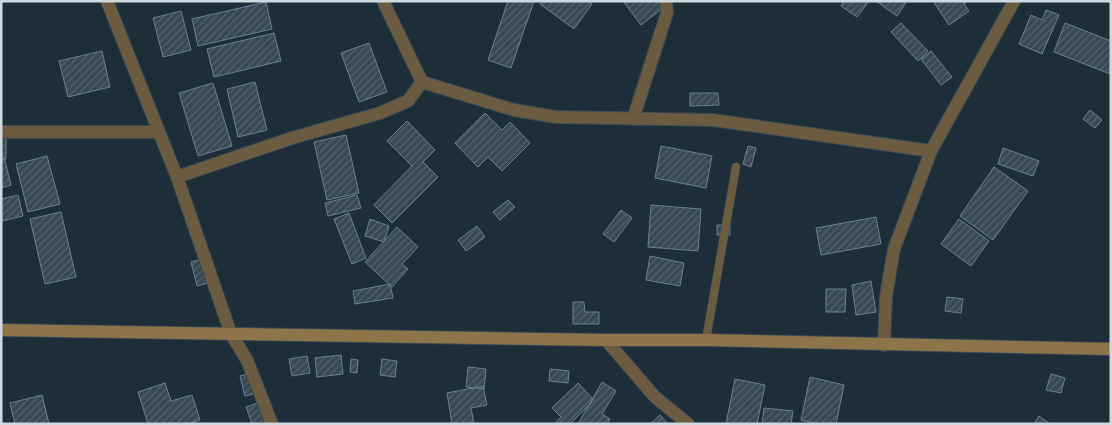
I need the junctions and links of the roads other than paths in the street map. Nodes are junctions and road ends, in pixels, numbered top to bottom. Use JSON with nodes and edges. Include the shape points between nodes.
{"nodes":[{"id":1,"x":107,"y":1,"type":"edge"},
{"id":2,"x":383,"y":1,"type":"edge"},
{"id":3,"x":666,"y":1,"type":"edge"},
{"id":4,"x":1014,"y":1,"type":"edge"},
{"id":5,"x":422,"y":82,"type":"junction"},
{"id":6,"x":633,"y":119,"type":"junction"},
{"id":7,"x":1,"y":132,"type":"edge"},
{"id":8,"x":159,"y":132,"type":"junction"},
{"id":9,"x":930,"y":151,"type":"junction"},
{"id":10,"x":736,"y":167,"type":"dead end"},
{"id":11,"x":177,"y":178,"type":"junction"},
{"id":12,"x":1,"y":330,"type":"edge"},
{"id":13,"x":231,"y":334,"type":"junction"},
{"id":14,"x":606,"y":340,"type":"junction"},
{"id":15,"x":706,"y":340,"type":"junction"},
{"id":16,"x":884,"y":345,"type":"junction"},
{"id":17,"x":1111,"y":349,"type":"edge"},
{"id":18,"x":272,"y":424,"type":"edge"},
{"id":19,"x":688,"y":424,"type":"edge"}],
"edges":[{"from":1,"to":8,"type":"street"},
{"from":2,"to":5,"type":"street"},
{"from":3,"to":6,"type":"street","via":[[667,13]]},
{"from":4,"to":9,"type":"street"},
{"from":5,"to":6,"type":"street","via":[[514,110],[556,117]]},
{"from":5,"to":11,"type":"street","via":[[408,101],[380,113],[292,138]]},
{"from":6,"to":9,"type":"street","via":[[714,120]]},
{"from":7,"to":8,"type":"street"},
{"from":8,"to":11,"type":"street"},
{"from":9,"to":16,"type":"street","via":[[894,249],[886,296]]},
{"from":10,"to":15,"type":"lane"},
{"from":11,"to":13,"type":"street"},
{"from":12,"to":13,"type":"main road"},
{"from":13,"to":14,"type":"main road"},
{"from":13,"to":18,"type":"street","via":[[247,360]]},
{"from":14,"to":15,"type":"main road"},
{"from":14,"to":19,"type":"street","via":[[655,396]]},
{"from":15,"to":16,"type":"main road"},
{"from":16,"to":17,"type":"main road"}]}
